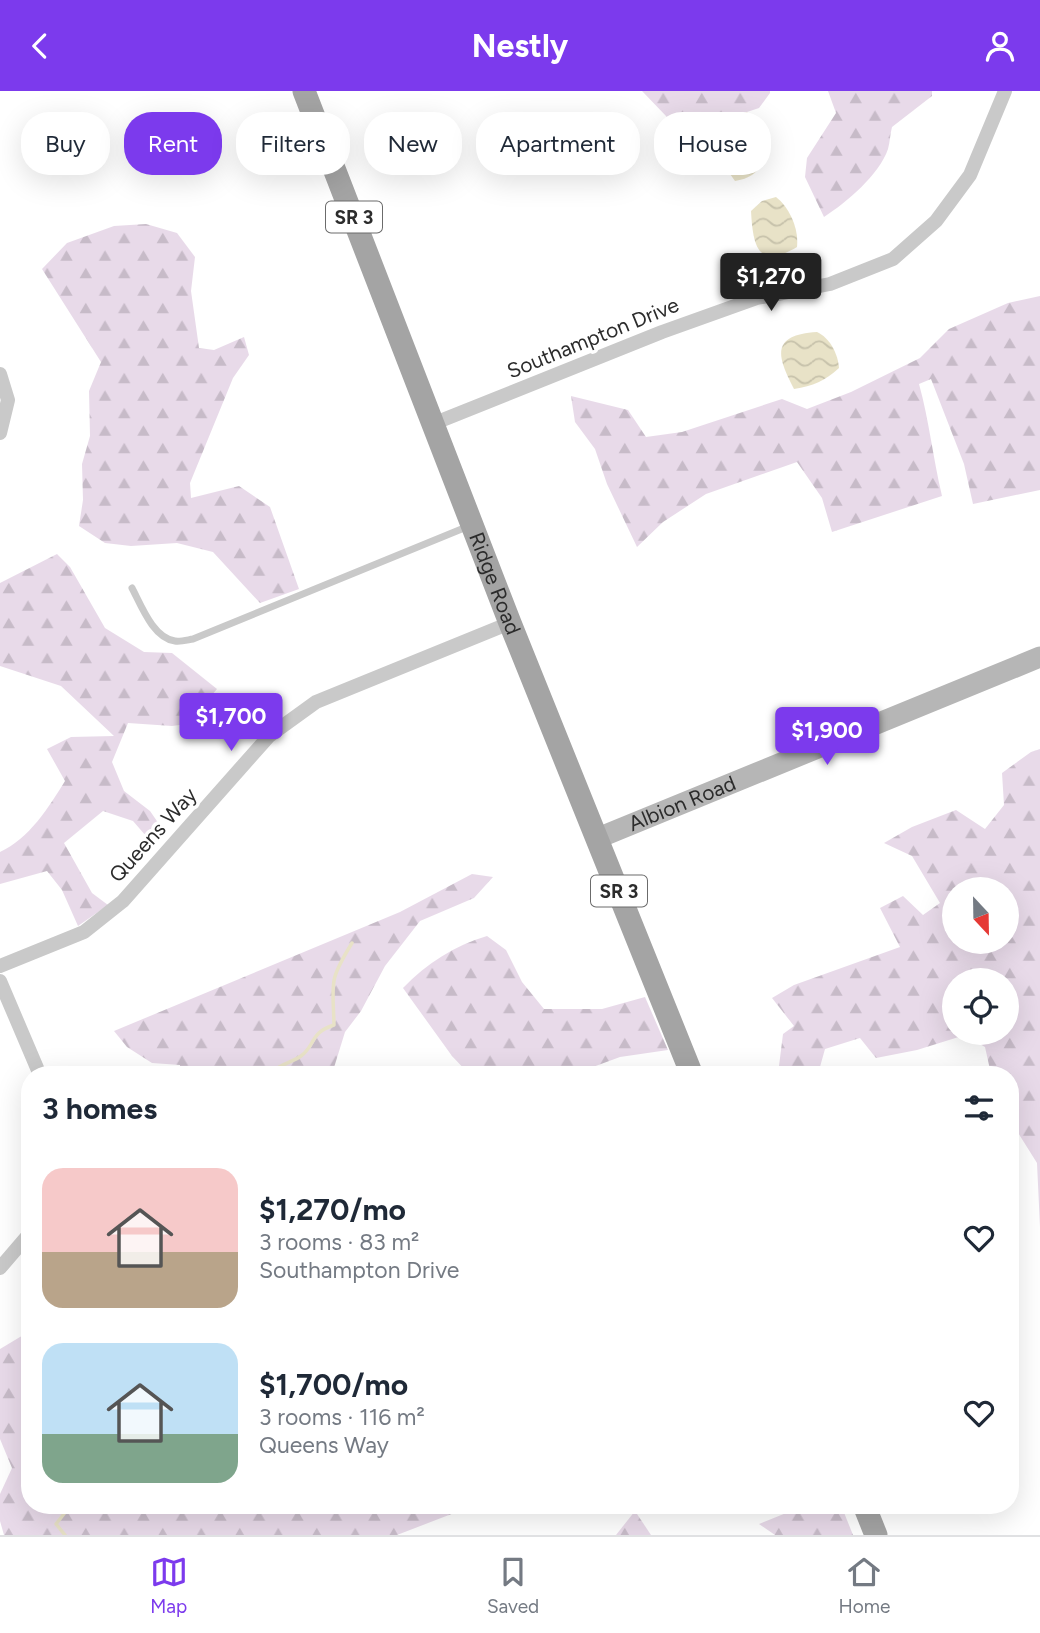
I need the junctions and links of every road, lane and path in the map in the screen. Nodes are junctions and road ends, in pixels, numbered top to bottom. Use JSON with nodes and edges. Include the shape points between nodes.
{"nodes":[{"id":1,"x":304,"y":91,"type":"edge"},
{"id":2,"x":1005,"y":91,"type":"edge"},
{"id":3,"x":0,"y":374,"type":"edge"},
{"id":4,"x":435,"y":423,"type":"junction"},
{"id":5,"x":0,"y":433,"type":"edge"},
{"id":6,"x":473,"y":525,"type":"junction"},
{"id":7,"x":132,"y":588,"type":"dead end"},
{"id":8,"x":510,"y":622,"type":"junction"},
{"id":9,"x":1040,"y":657,"type":"edge"},
{"id":10,"x":598,"y":838,"type":"junction"},
{"id":11,"x":0,"y":966,"type":"edge"},
{"id":12,"x":0,"y":981,"type":"edge"},
{"id":13,"x":36,"y":1066,"type":"edge"},
{"id":14,"x":688,"y":1066,"type":"edge"},
{"id":15,"x":21,"y":1244,"type":"edge"},
{"id":16,"x":0,"y":1268,"type":"edge"},
{"id":17,"x":868,"y":1514,"type":"edge"},
{"id":18,"x":876,"y":1535,"type":"edge"}],
"edges":[{"from":1,"to":4,"type":"main road","name":"Ridge Road","number":"SR 3"},
{"from":2,"to":4,"type":"street","name":"Southampton Drive","via":[[970,176],[936,221],[892,259],[830,284],[757,298],[662,332]]},
{"from":3,"to":5,"type":"street","via":[[8,400]]},
{"from":4,"to":6,"type":"main road","name":"Ridge Road","number":"SR 3"},
{"from":6,"to":7,"type":"lane","via":[[192,639],[164,637]]},
{"from":6,"to":8,"type":"main road","name":"Ridge Road","number":"SR 3"},
{"from":8,"to":10,"type":"main road","name":"Ridge Road","number":"SR 3"},
{"from":8,"to":11,"type":"street","name":"Queens Way","via":[[316,702],[269,736],[123,901],[84,932]]},
{"from":9,"to":10,"type":"street","name":"Albion Road"},
{"from":10,"to":14,"type":"main road","name":"Ridge Road","number":"SR 3"},
{"from":12,"to":13,"type":"street"},
{"from":15,"to":16,"type":"street"},
{"from":17,"to":18,"type":"main road"}]}
